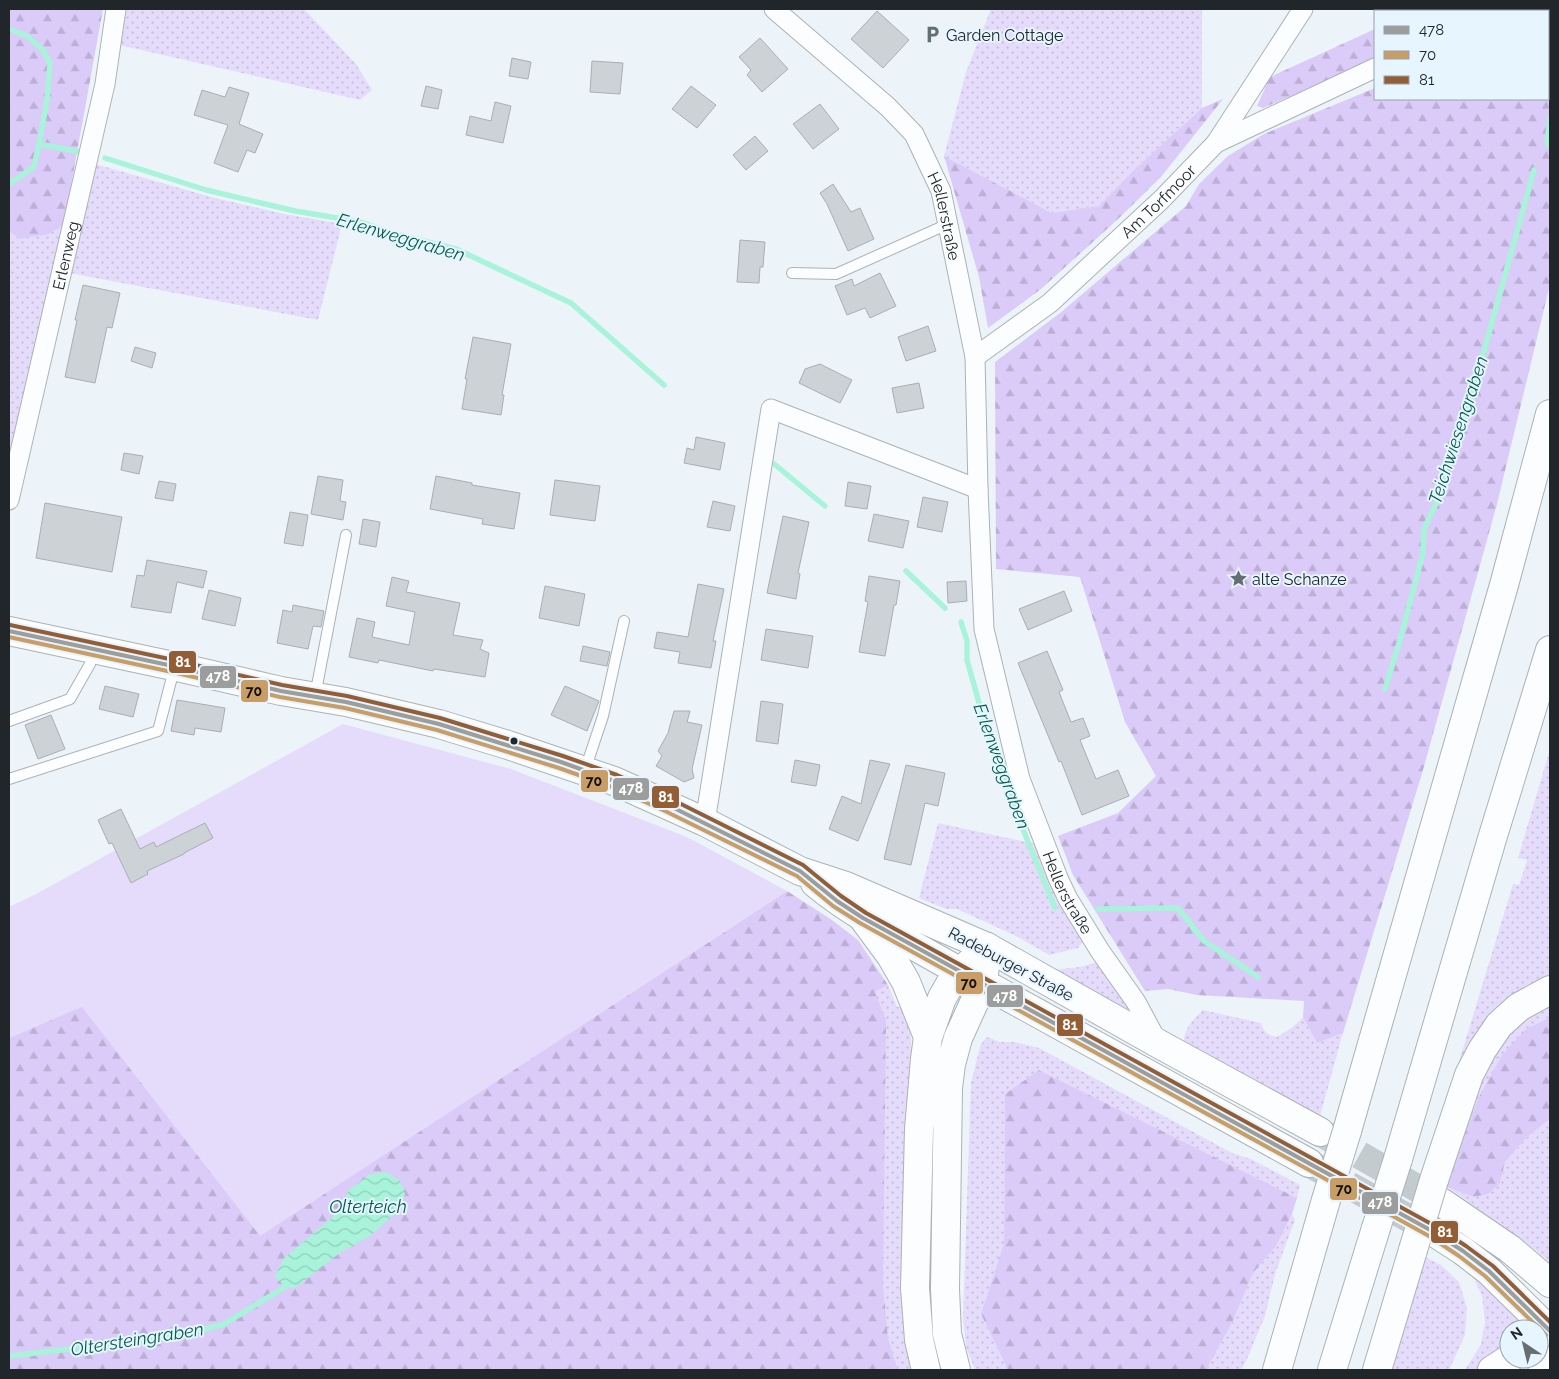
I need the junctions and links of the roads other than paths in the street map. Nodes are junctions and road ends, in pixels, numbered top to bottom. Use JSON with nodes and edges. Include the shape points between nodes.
{"nodes":[{"id":1,"x":116,"y":9,"type":"edge"},
{"id":2,"x":774,"y":9,"type":"edge"},
{"id":3,"x":1303,"y":9,"type":"edge"},
{"id":4,"x":1374,"y":68,"type":"edge"},
{"id":5,"x":1216,"y":142,"type":"junction"},
{"id":6,"x":948,"y":224,"type":"junction"},
{"id":7,"x":792,"y":274,"type":"dead end"},
{"id":8,"x":975,"y":357,"type":"junction"},
{"id":9,"x":1550,"y":414,"type":"edge"},
{"id":10,"x":978,"y":489,"type":"junction"},
{"id":11,"x":9,"y":500,"type":"edge"},
{"id":12,"x":346,"y":535,"type":"dead end"},
{"id":13,"x":624,"y":621,"type":"dead end"},
{"id":14,"x":9,"y":631,"type":"edge"},
{"id":15,"x":92,"y":648,"type":"junction"},
{"id":16,"x":1550,"y":650,"type":"edge"},
{"id":17,"x":173,"y":666,"type":"junction"},
{"id":18,"x":315,"y":697,"type":"junction"},
{"id":19,"x":9,"y":721,"type":"edge"},
{"id":20,"x":584,"y":771,"type":"junction"},
{"id":21,"x":9,"y":779,"type":"edge"},
{"id":22,"x":706,"y":822,"type":"junction"},
{"id":23,"x":800,"y":871,"type":"junction"},
{"id":24,"x":863,"y":918,"type":"junction"},
{"id":25,"x":987,"y":948,"type":"junction"},
{"id":26,"x":972,"y":978,"type":"junction"},
{"id":27,"x":1550,"y":990,"type":"edge"},
{"id":28,"x":928,"y":1037,"type":"junction"},
{"id":29,"x":1159,"y":1044,"type":"junction"},
{"id":30,"x":1320,"y":1132,"type":"tunnel mouth"},
{"id":31,"x":1309,"y":1164,"type":"tunnel mouth"},
{"id":32,"x":1438,"y":1191,"type":"junction"},
{"id":33,"x":1423,"y":1241,"type":"junction"},
{"id":34,"x":1550,"y":1283,"type":"edge"},
{"id":35,"x":1550,"y":1331,"type":"edge"},
{"id":36,"x":926,"y":1370,"type":"edge"},
{"id":37,"x":956,"y":1370,"type":"edge"},
{"id":38,"x":1277,"y":1370,"type":"edge"},
{"id":39,"x":1332,"y":1370,"type":"edge"},
{"id":40,"x":1377,"y":1370,"type":"edge"}],
"edges":[{"from":1,"to":11,"type":"street","name":"Erlenweg","via":[[105,84]]},
{"from":2,"to":6,"type":"street","name":"Hellerstraße","via":[[888,107],[914,134],[941,191]]},
{"from":3,"to":5,"type":"street","name":"Am Torfmoor"},
{"from":4,"to":5,"type":"street"},
{"from":5,"to":8,"type":"street","name":"Am Torfmoor","via":[[1161,200],[1050,303]]},
{"from":6,"to":7,"type":"lane","via":[[836,274]]},
{"from":6,"to":8,"type":"street","name":"Hellerstraße"},
{"from":8,"to":10,"type":"street","name":"Hellerstraße"},
{"from":9,"to":38,"type":"main road","bridge":true,"via":[[1504,585]]},
{"from":10,"to":22,"type":"street","via":[[771,409]]},
{"from":10,"to":29,"type":"street","name":"Hellerstraße","via":[[984,629],[1020,778],[1068,899],[1136,1002]]},
{"from":12,"to":18,"type":"lane"},
{"from":13,"to":20,"type":"lane","via":[[603,716]]},
{"from":14,"to":15,"type":"main road","name":"Radeburger Straße"},
{"from":15,"to":17,"type":"main road","name":"Radeburger Straße"},
{"from":15,"to":19,"type":"lane","via":[[90,664],[70,699]]},
{"from":16,"to":39,"type":"main road","bridge":true},
{"from":17,"to":18,"type":"main road","name":"Radeburger Straße"},
{"from":17,"to":21,"type":"lane","via":[[158,731]]},
{"from":18,"to":20,"type":"main road","name":"Radeburger Straße","via":[[439,724]]},
{"from":20,"to":22,"type":"main road","name":"Radeburger Straße"},
{"from":22,"to":23,"type":"main road","name":"Radeburger Straße"},
{"from":23,"to":24,"type":"main road","name":"Radeburger Straße","via":[[836,901]]},
{"from":23,"to":25,"type":"main road","name":"Radeburger Straße","via":[[846,886]]},
{"from":24,"to":26,"type":"main road","name":"Radeburger Straße"},
{"from":24,"to":28,"type":"main road","via":[[906,982]]},
{"from":25,"to":26,"type":"main road"},
{"from":25,"to":29,"type":"main road","name":"Radeburger Straße"},
{"from":26,"to":28,"type":"main road","via":[[950,984]]},
{"from":26,"to":31,"type":"main road","name":"Radeburger Straße"},
{"from":26,"to":37,"type":"main road","via":[[948,1088],[945,1289],[947,1334]]},
{"from":27,"to":32,"type":"main road","via":[[1519,1007],[1499,1025],[1482,1050],[1469,1075]]},
{"from":28,"to":36,"type":"main road","via":[[919,1129],[915,1288],[919,1340]]},
{"from":29,"to":30,"type":"main road","name":"Radeburger Straße"},
{"from":32,"to":33,"type":"main road","bridge":true},
{"from":32,"to":34,"type":"main road"},
{"from":33,"to":35,"type":"main road","via":[[1463,1252],[1489,1271]]},
{"from":33,"to":40,"type":"main road"}]}
